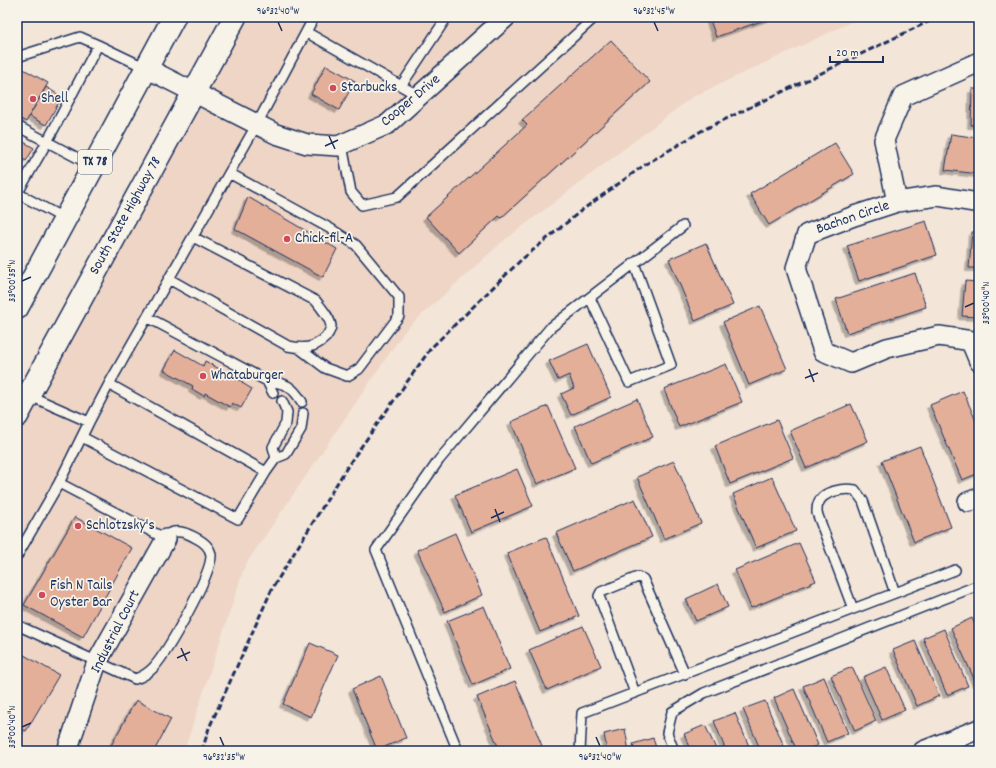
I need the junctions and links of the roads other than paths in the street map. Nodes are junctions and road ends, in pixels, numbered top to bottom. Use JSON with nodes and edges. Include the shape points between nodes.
{"nodes":[{"id":1,"x":174,"y":17,"type":"edge"},
{"id":2,"x":235,"y":17,"type":"edge"},
{"id":3,"x":314,"y":17,"type":"edge"},
{"id":4,"x":447,"y":17,"type":"edge"},
{"id":5,"x":506,"y":17,"type":"edge"},
{"id":6,"x":595,"y":17,"type":"edge"},
{"id":7,"x":306,"y":32,"type":"junction"},
{"id":8,"x":98,"y":45,"type":"junction"},
{"id":9,"x":17,"y":57,"type":"edge"},
{"id":10,"x":979,"y":62,"type":"edge"},
{"id":11,"x":146,"y":68,"type":"junction"},
{"id":12,"x":401,"y":86,"type":"junction"},
{"id":13,"x":194,"y":92,"type":"junction"},
{"id":14,"x":419,"y":96,"type":"junction"},
{"id":15,"x":257,"y":124,"type":"junction"},
{"id":16,"x":17,"y":126,"type":"edge"},
{"id":17,"x":47,"y":142,"type":"junction"},
{"id":18,"x":342,"y":145,"type":"junction"},
{"id":19,"x":93,"y":166,"type":"junction"},
{"id":20,"x":229,"y":173,"type":"junction"},
{"id":21,"x":17,"y":193,"type":"edge"},
{"id":22,"x":898,"y":202,"type":"junction"},
{"id":23,"x":979,"y":203,"type":"edge"},
{"id":24,"x":65,"y":219,"type":"junction"},
{"id":25,"x":683,"y":226,"type":"dead end"},
{"id":26,"x":193,"y":237,"type":"junction"},
{"id":27,"x":634,"y":263,"type":"junction"},
{"id":28,"x":169,"y":279,"type":"junction"},
{"id":29,"x":590,"y":298,"type":"junction"},
{"id":30,"x":17,"y":308,"type":"edge"},
{"id":31,"x":148,"y":317,"type":"junction"},
{"id":32,"x":975,"y":342,"type":"edge"},
{"id":33,"x":300,"y":349,"type":"junction"},
{"id":34,"x":979,"y":361,"type":"edge"},
{"id":35,"x":267,"y":381,"type":"junction"},
{"id":36,"x":109,"y":384,"type":"junction"},
{"id":37,"x":23,"y":392,"type":"edge"},
{"id":38,"x":273,"y":393,"type":"dead end"},
{"id":39,"x":282,"y":401,"type":"dead end"},
{"id":40,"x":302,"y":402,"type":"dead end"},
{"id":41,"x":303,"y":413,"type":"dead end"},
{"id":42,"x":17,"y":416,"type":"edge"},
{"id":43,"x":89,"y":422,"type":"junction"},
{"id":44,"x":82,"y":437,"type":"junction"},
{"id":45,"x":276,"y":458,"type":"junction"},
{"id":46,"x":266,"y":472,"type":"junction"},
{"id":47,"x":59,"y":483,"type":"junction"},
{"id":48,"x":166,"y":540,"type":"junction"},
{"id":49,"x":17,"y":556,"type":"edge"},
{"id":50,"x":955,"y":570,"type":"dead end"},
{"id":51,"x":979,"y":585,"type":"edge"},
{"id":52,"x":895,"y":593,"type":"junction"},
{"id":53,"x":854,"y":609,"type":"junction"},
{"id":54,"x":17,"y":624,"type":"edge"},
{"id":55,"x":97,"y":662,"type":"junction"},
{"id":56,"x":685,"y":674,"type":"junction"},
{"id":57,"x":635,"y":693,"type":"junction"},
{"id":58,"x":979,"y":729,"type":"edge"},
{"id":59,"x":67,"y":751,"type":"edge"},
{"id":60,"x":458,"y":751,"type":"edge"},
{"id":61,"x":580,"y":751,"type":"edge"},
{"id":62,"x":674,"y":751,"type":"edge"},
{"id":63,"x":923,"y":751,"type":"edge"}],
"edges":[{"from":1,"to":11,"type":"main road","number":"TX 78"},
{"from":2,"to":13,"type":"main road","name":"South State Highway 78"},
{"from":3,"to":7,"type":"lane"},
{"from":4,"to":12,"type":"lane"},
{"from":5,"to":14,"type":"street","name":"Cooper Drive"},
{"from":6,"to":18,"type":"lane","via":[[397,197],[362,205],[351,192]]},
{"from":7,"to":12,"type":"lane"},
{"from":7,"to":15,"type":"lane"},
{"from":8,"to":9,"type":"lane","via":[[80,37]]},
{"from":8,"to":11,"type":"lane"},
{"from":8,"to":17,"type":"lane"},
{"from":10,"to":22,"type":"street","name":"Bachon Circle","via":[[903,96],[884,140]]},
{"from":11,"to":13,"type":"street","name":"Cooper Drive"},
{"from":11,"to":19,"type":"main road","number":"TX 78"},
{"from":12,"to":14,"type":"lane"},
{"from":13,"to":15,"type":"street","name":"Cooper Drive"},
{"from":13,"to":37,"type":"main road","name":"South State Highway 78"},
{"from":14,"to":18,"type":"street","name":"Cooper Drive","via":[[388,124]]},
{"from":15,"to":18,"type":"street","name":"Cooper Drive","via":[[276,134],[307,144]]},
{"from":15,"to":20,"type":"lane"},
{"from":16,"to":17,"type":"lane"},
{"from":17,"to":19,"type":"lane"},
{"from":17,"to":21,"type":"lane"},
{"from":19,"to":24,"type":"main road","number":"TX 78"},
{"from":20,"to":26,"type":"lane"},
{"from":20,"to":33,"type":"lane","via":[[356,245],[399,297],[399,316],[359,369],[347,376],[325,368]]},
{"from":21,"to":24,"type":"lane"},
{"from":22,"to":23,"type":"street","name":"Bachon Circle","via":[[937,196]]},
{"from":22,"to":32,"type":"street","name":"Bachon Circle","via":[[807,234],[796,268],[823,351],[851,363],[887,348],[939,336]]},
{"from":24,"to":30,"type":"main road","number":"TX 78"},
{"from":25,"to":27,"type":"lane"},
{"from":26,"to":28,"type":"lane"},
{"from":26,"to":33,"type":"lane","via":[[316,302],[329,321],[329,333],[321,342]]},
{"from":27,"to":29,"type":"lane"},
{"from":27,"to":29,"type":"lane","via":[[671,365],[629,382]]},
{"from":28,"to":31,"type":"lane"},
{"from":28,"to":33,"type":"lane","via":[[288,346]]},
{"from":29,"to":60,"type":"lane","via":[[550,328],[439,460],[376,550]]},
{"from":31,"to":35,"type":"lane"},
{"from":31,"to":36,"type":"lane"},
{"from":32,"to":34,"type":"street"},
{"from":35,"to":38,"type":"lane"},
{"from":35,"to":40,"type":"lane","via":[[282,382],[295,391]]},
{"from":36,"to":43,"type":"lane"},
{"from":36,"to":46,"type":"lane"},
{"from":37,"to":42,"type":"main road","name":"South State Highway 78"},
{"from":37,"to":43,"type":"lane"},
{"from":39,"to":45,"type":"lane","via":[[287,412],[286,423],[273,447]]},
{"from":41,"to":45,"type":"lane","via":[[301,429],[290,448],[286,454]]},
{"from":43,"to":44,"type":"lane"},
{"from":44,"to":46,"type":"lane","via":[[238,519]]},
{"from":44,"to":47,"type":"lane"},
{"from":45,"to":46,"type":"lane"},
{"from":47,"to":48,"type":"lane"},
{"from":47,"to":49,"type":"lane"},
{"from":48,"to":55,"type":"street","name":"Industrial Court"},
{"from":48,"to":55,"type":"lane","via":[[170,533],[176,531],[188,533],[204,542],[211,554],[210,566],[202,586],[161,657],[144,676],[135,679]]},
{"from":50,"to":52,"type":"lane"},
{"from":51,"to":62,"type":"lane","via":[[704,693],[672,712],[667,733]]},
{"from":52,"to":53,"type":"lane"},
{"from":52,"to":53,"type":"lane","via":[[863,501],[855,490],[847,488],[824,495],[818,502],[817,513]]},
{"from":53,"to":56,"type":"lane"},
{"from":54,"to":55,"type":"lane"},
{"from":55,"to":59,"type":"street","name":"Industrial Court"},
{"from":56,"to":57,"type":"lane"},
{"from":56,"to":57,"type":"lane","via":[[643,579],[638,577],[601,592],[599,596]]},
{"from":57,"to":61,"type":"lane","via":[[582,713]]},
{"from":58,"to":63,"type":"street"}]}
